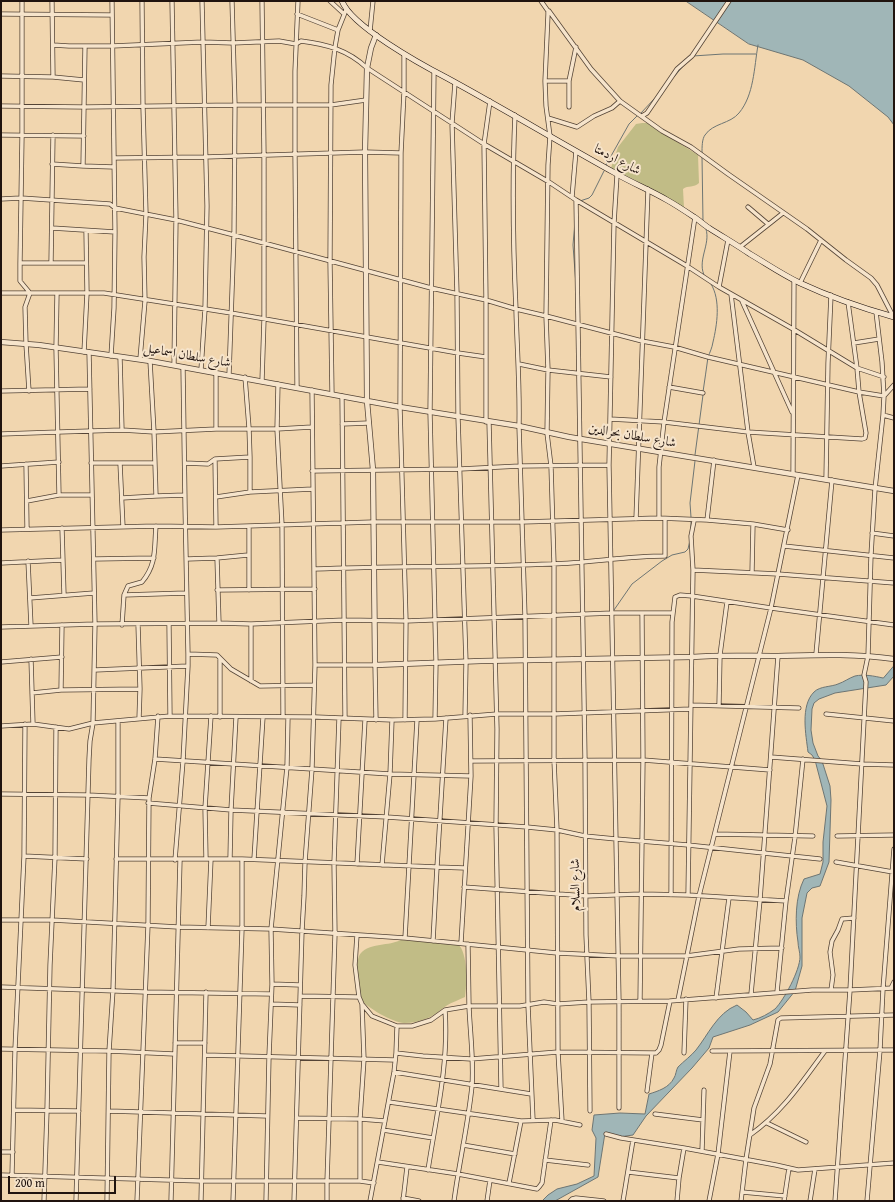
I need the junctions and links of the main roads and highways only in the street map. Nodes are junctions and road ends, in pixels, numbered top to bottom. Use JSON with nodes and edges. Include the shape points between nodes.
{"nodes":[{"id":1,"x":342,"y":1,"type":"edge"},
{"id":2,"x":893,"y":317,"type":"edge"}],
"edges":[{"from":1,"to":2,"type":"main road","name":"شارع اردمتا","via":[[345,12],[404,54],[617,175],[648,189],[794,280]]}]}
